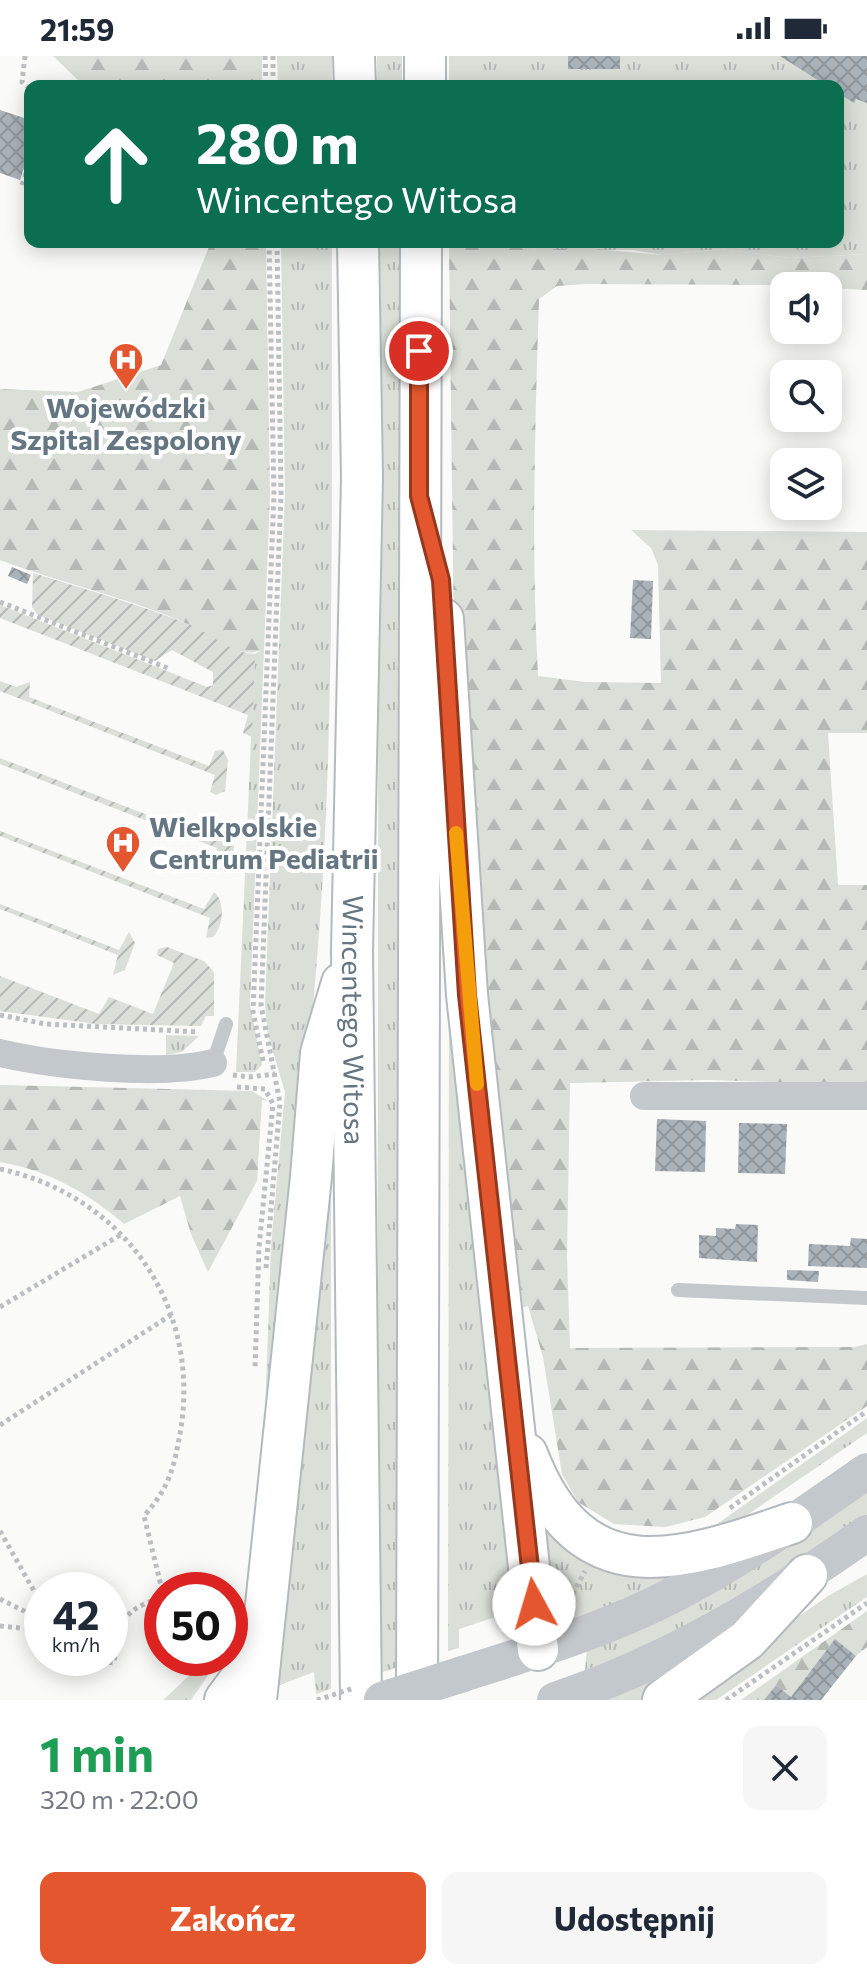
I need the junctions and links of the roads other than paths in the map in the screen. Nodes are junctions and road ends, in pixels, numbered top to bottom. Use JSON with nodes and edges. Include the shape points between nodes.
{"nodes":[{"id":1,"x":354,"y":56,"type":"edge"},
{"id":2,"x":425,"y":56,"type":"edge"},
{"id":3,"x":355,"y":80,"type":"edge"},
{"id":4,"x":425,"y":80,"type":"edge"},
{"id":5,"x":358,"y":248,"type":"edge"},
{"id":6,"x":421,"y":248,"type":"edge"},
{"id":7,"x":419,"y":496,"type":"junction"},
{"id":8,"x":352,"y":951,"type":"junction"},
{"id":9,"x":226,"y":1024,"type":"dead end"},
{"id":10,"x":0,"y":1053,"type":"edge"},
{"id":11,"x":213,"y":1063,"type":"joint"},
{"id":12,"x":644,"y":1096,"type":"dead end"},
{"id":13,"x":867,"y":1096,"type":"edge"},
{"id":14,"x":678,"y":1290,"type":"dead end"},
{"id":15,"x":867,"y":1298,"type":"edge"},
{"id":16,"x":516,"y":1427,"type":"junction"},
{"id":17,"x":867,"y":1471,"type":"edge"},
{"id":18,"x":792,"y":1523,"type":"junction"},
{"id":19,"x":867,"y":1533,"type":"edge"},
{"id":20,"x":807,"y":1575,"type":"junction"},
{"id":21,"x":265,"y":1617,"type":"junction"},
{"id":22,"x":538,"y":1650,"type":"junction"},
{"id":23,"x":225,"y":1700,"type":"edge"},
{"id":24,"x":256,"y":1700,"type":"edge"},
{"id":25,"x":361,"y":1700,"type":"edge"},
{"id":26,"x":382,"y":1700,"type":"edge"},
{"id":27,"x":417,"y":1700,"type":"edge"},
{"id":28,"x":535,"y":1700,"type":"edge"},
{"id":29,"x":555,"y":1700,"type":"edge"},
{"id":30,"x":663,"y":1700,"type":"edge"}],
"edges":[{"from":1,"to":3,"type":"main road"},
{"from":2,"to":4,"type":"main road"},
{"from":5,"to":8,"type":"main road","name":"Wincentego Witosa","via":[[362,477]]},
{"from":6,"to":7,"type":"main road"},
{"from":7,"to":16,"type":"main road","via":[[441,580],[467,995]]},
{"from":7,"to":27,"type":"main road"},
{"from":8,"to":21,"type":"main road","via":[[321,1053]]},
{"from":8,"to":25,"type":"main road","name":"Wincentego Witosa"},
{"from":9,"to":11,"type":"lane"},
{"from":10,"to":11,"type":"street","via":[[85,1065],[191,1068]]},
{"from":12,"to":13,"type":"street"},
{"from":14,"to":15,"type":"lane"},
{"from":16,"to":18,"type":"main road","via":[[548,1498],[578,1531],[622,1555],[667,1559]]},
{"from":16,"to":22,"type":"main road"},
{"from":17,"to":18,"type":"street"},
{"from":18,"to":22,"type":"street","via":[[675,1594]]},
{"from":19,"to":20,"type":"street"},
{"from":20,"to":29,"type":"street","via":[[682,1649]]},
{"from":20,"to":30,"type":"main road","via":[[747,1640]]},
{"from":21,"to":23,"type":"main road","via":[[256,1653]]},
{"from":21,"to":24,"type":"main road"},
{"from":22,"to":26,"type":"street","bridge":true},
{"from":22,"to":28,"type":"street"}]}
